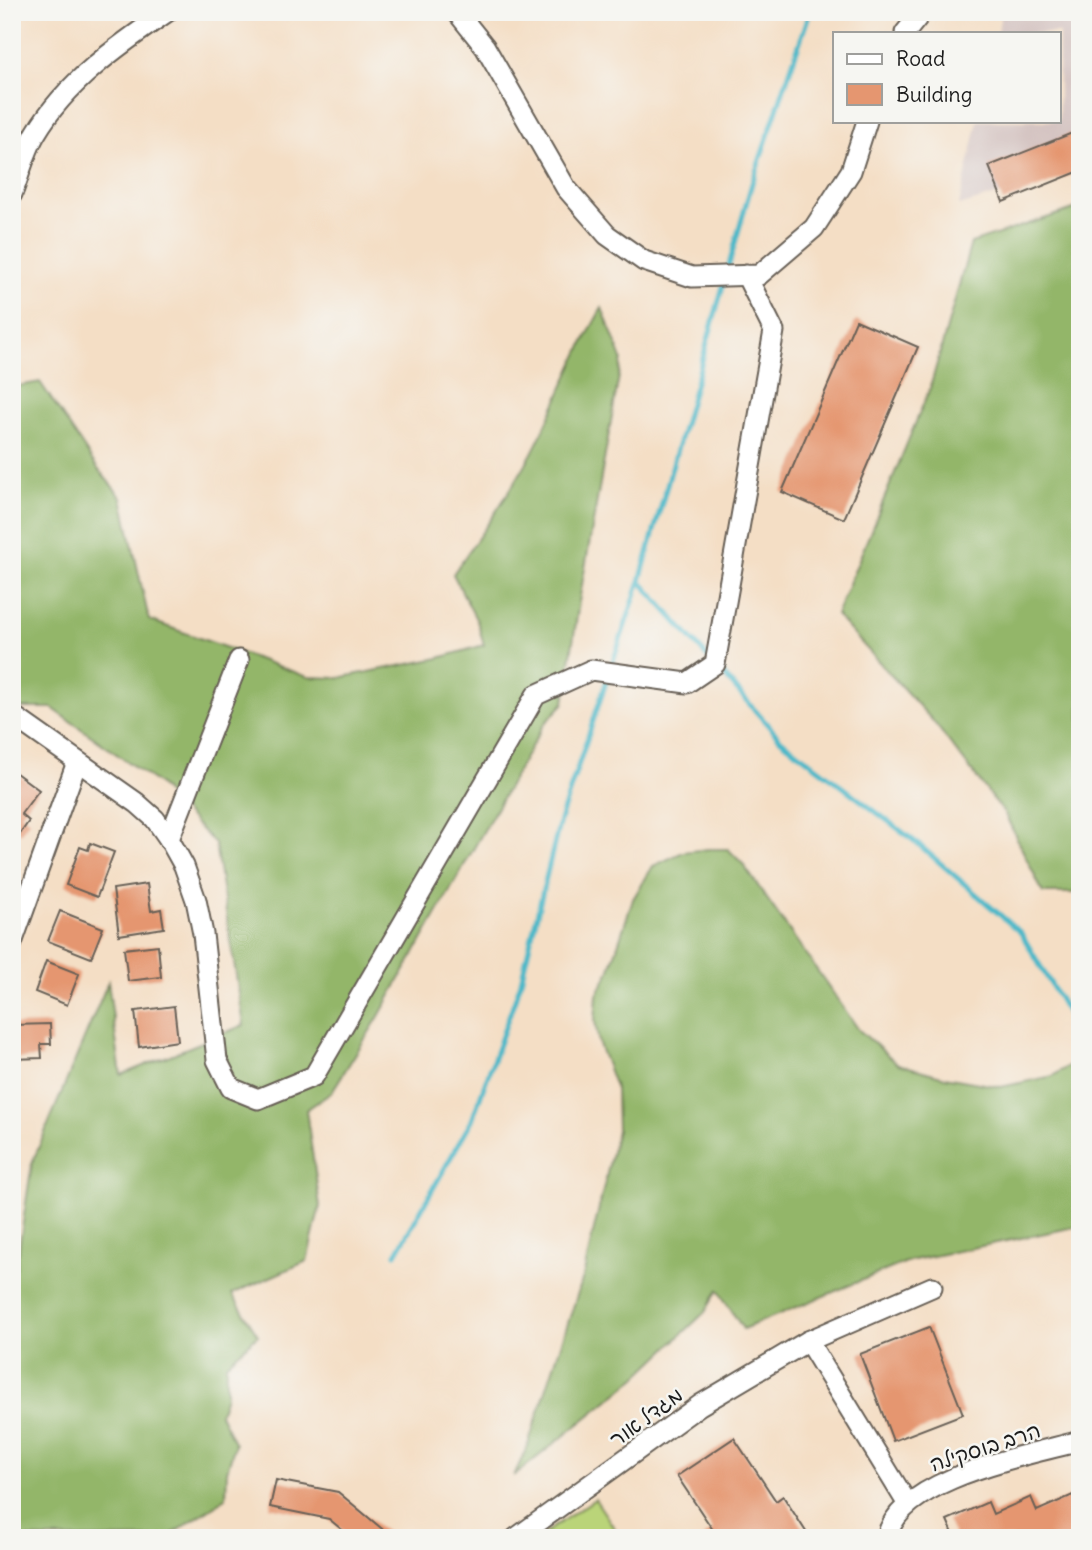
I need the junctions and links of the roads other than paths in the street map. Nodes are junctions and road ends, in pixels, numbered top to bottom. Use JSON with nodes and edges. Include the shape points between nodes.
{"nodes":[{"id":1,"x":167,"y":12,"type":"edge"},
{"id":2,"x":457,"y":12,"type":"edge"},
{"id":3,"x":922,"y":12,"type":"edge"},
{"id":4,"x":906,"y":32,"type":"edge"},
{"id":5,"x":867,"y":122,"type":"edge"},
{"id":6,"x":12,"y":194,"type":"edge"},
{"id":7,"x":746,"y":275,"type":"junction"},
{"id":8,"x":239,"y":660,"type":"dead end"},
{"id":9,"x":12,"y":715,"type":"edge"},
{"id":10,"x":77,"y":762,"type":"junction"},
{"id":11,"x":169,"y":839,"type":"junction"},
{"id":12,"x":14,"y":934,"type":"edge"},
{"id":13,"x":932,"y":1287,"type":"dead end"},
{"id":14,"x":807,"y":1341,"type":"junction"},
{"id":15,"x":1080,"y":1441,"type":"edge"},
{"id":16,"x":907,"y":1503,"type":"junction"},
{"id":17,"x":516,"y":1538,"type":"edge"},
{"id":18,"x":887,"y":1538,"type":"edge"}],
"edges":[{"from":1,"to":6,"type":"street","via":[[126,40],[58,101],[35,135]]},
{"from":2,"to":7,"type":"street","via":[[485,47],[566,188],[607,235],[644,261],[692,277]]},
{"from":3,"to":4,"type":"street"},
{"from":5,"to":7,"type":"street","via":[[851,171],[814,228],[759,275]]},
{"from":7,"to":11,"type":"street","via":[[774,331],[716,664],[687,682],[592,670],[536,695],[314,1076],[258,1099],[231,1088],[217,1060],[195,900]]},
{"from":8,"to":11,"type":"street"},
{"from":9,"to":10,"type":"street"},
{"from":10,"to":11,"type":"street","via":[[137,803]]},
{"from":10,"to":12,"type":"street"},
{"from":13,"to":14,"type":"street","name":"מגדל אור"},
{"from":14,"to":16,"type":"street"},
{"from":14,"to":17,"type":"street","name":"מגדל אור","via":[[700,1405]]},
{"from":15,"to":16,"type":"street","name":"הרב בוסקילה","via":[[940,1482]]},
{"from":16,"to":18,"type":"street","name":"הרב בוסקילה","via":[[889,1527]]}]}
